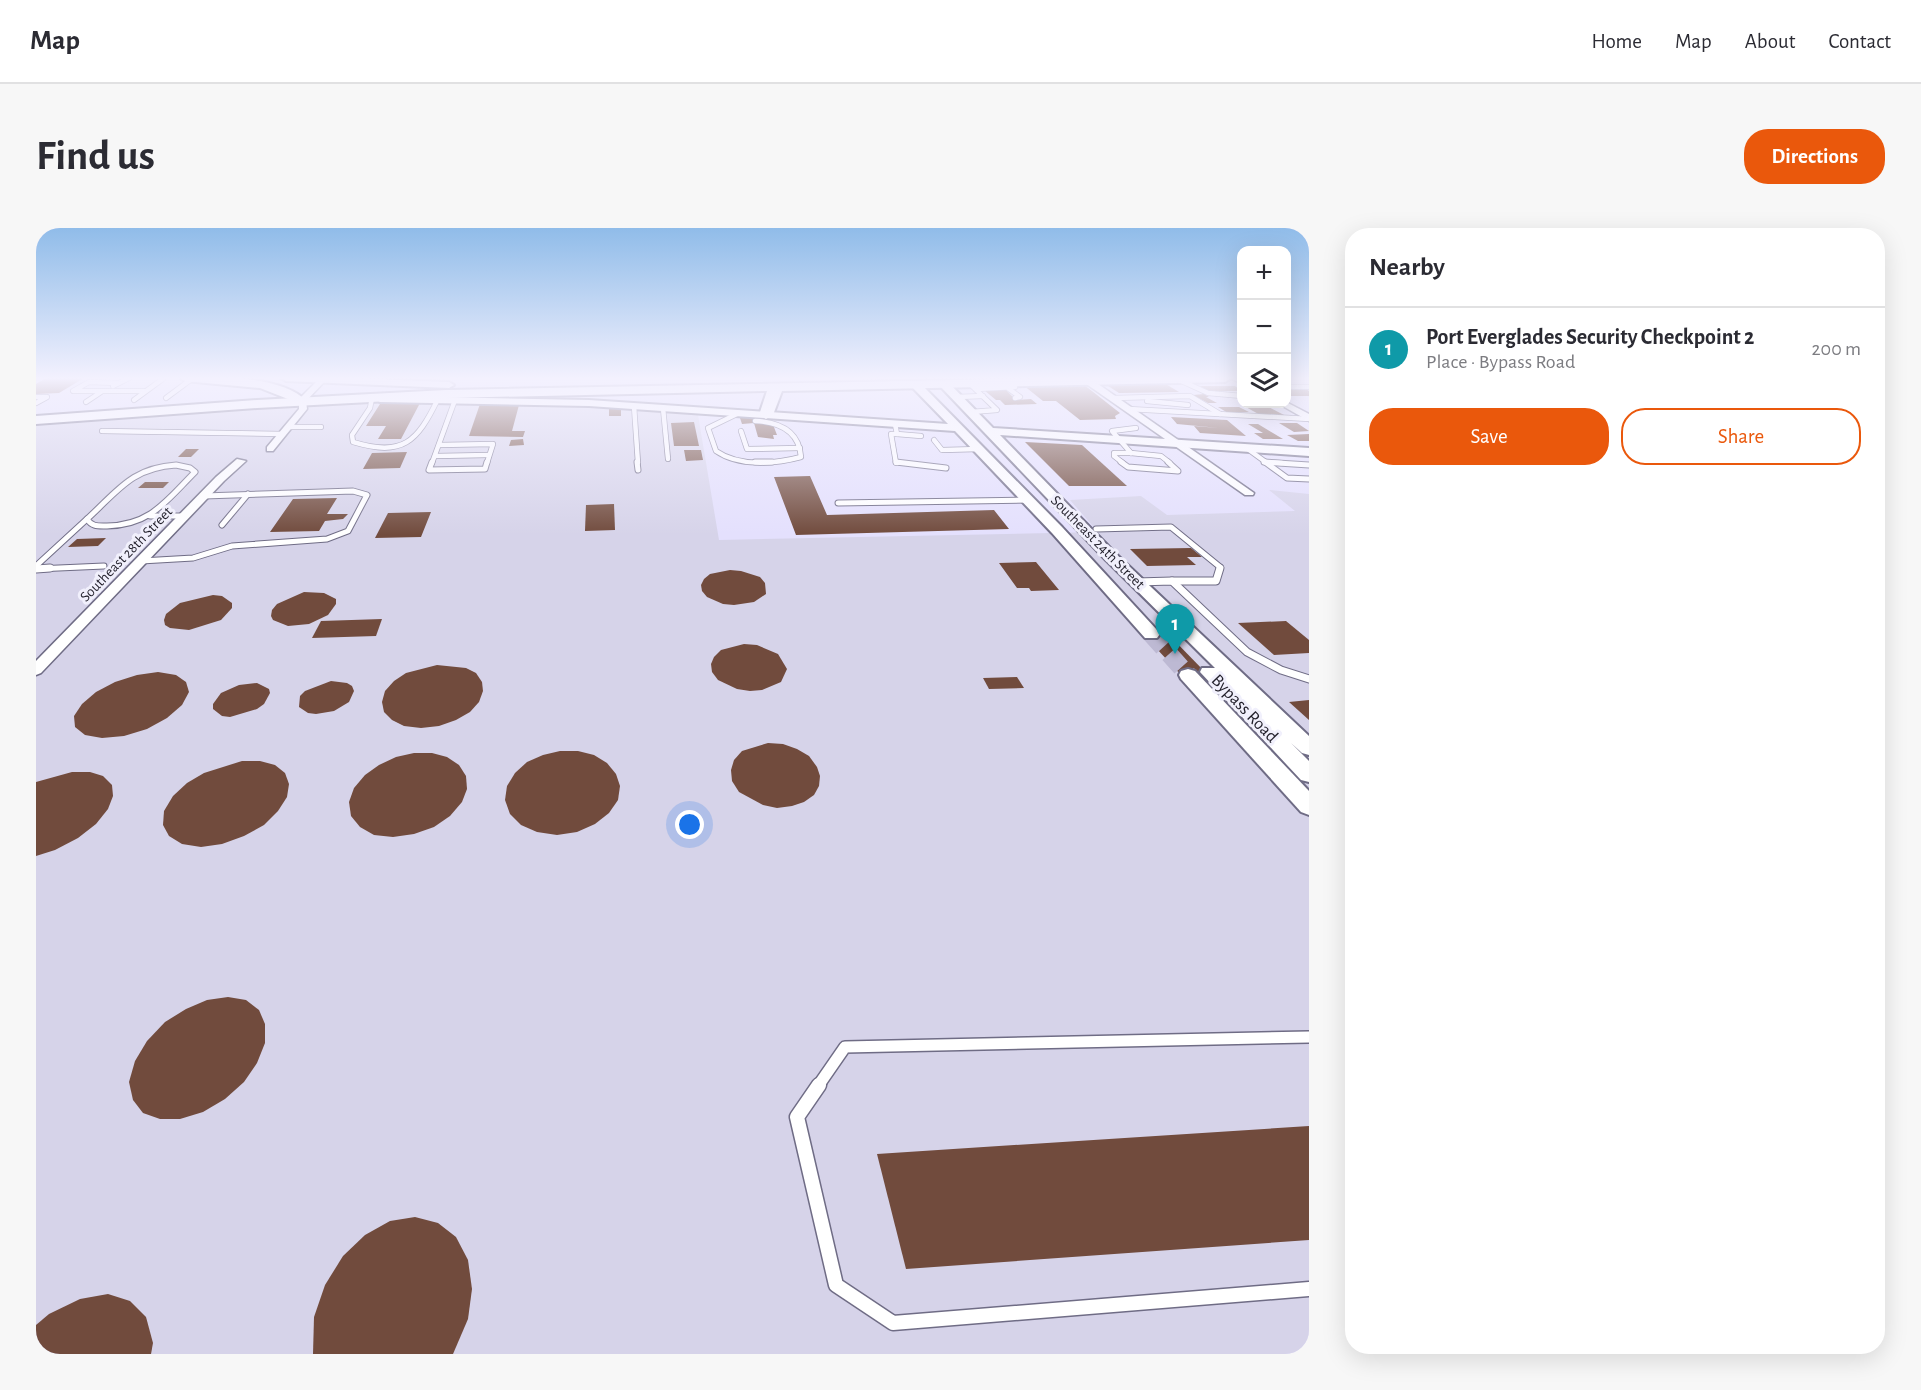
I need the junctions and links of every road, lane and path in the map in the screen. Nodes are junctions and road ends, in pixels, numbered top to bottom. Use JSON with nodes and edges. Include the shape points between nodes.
{"nodes":[{"id":1,"x":990,"y":430,"type":"edge"},
{"id":2,"x":102,"y":431,"type":"dead end"},
{"id":3,"x":286,"y":431,"type":"junction"},
{"id":4,"x":290,"y":431,"type":"edge"},
{"id":5,"x":355,"y":431,"type":"edge"},
{"id":6,"x":420,"y":431,"type":"edge"},
{"id":7,"x":444,"y":431,"type":"edge"},
{"id":8,"x":636,"y":431,"type":"edge"},
{"id":9,"x":665,"y":431,"type":"edge"},
{"id":10,"x":709,"y":431,"type":"edge"},
{"id":11,"x":741,"y":431,"type":"dead end"},
{"id":12,"x":787,"y":431,"type":"edge"},
{"id":13,"x":894,"y":431,"type":"edge"},
{"id":14,"x":902,"y":431,"type":"edge"},
{"id":15,"x":960,"y":431,"type":"edge"},
{"id":16,"x":975,"y":431,"type":"edge"},
{"id":17,"x":998,"y":431,"type":"edge"},
{"id":18,"x":1116,"y":431,"type":"edge"},
{"id":19,"x":1160,"y":431,"type":"edge"},
{"id":20,"x":921,"y":436,"type":"dead end"},
{"id":21,"x":1118,"y":439,"type":"junction"},
{"id":22,"x":934,"y":441,"type":"dead end"},
{"id":23,"x":1177,"y":442,"type":"junction"},
{"id":24,"x":439,"y":445,"type":"junction"},
{"id":25,"x":1245,"y":447,"type":"junction"},
{"id":26,"x":800,"y":448,"type":"junction"},
{"id":27,"x":270,"y":449,"type":"dead end"},
{"id":28,"x":980,"y":449,"type":"junction"},
{"id":29,"x":1309,"y":452,"type":"edge"},
{"id":30,"x":1131,"y":453,"type":"junction"},
{"id":31,"x":489,"y":455,"type":"junction"},
{"id":32,"x":435,"y":456,"type":"junction"},
{"id":33,"x":668,"y":459,"type":"dead end"},
{"id":34,"x":1262,"y":461,"type":"junction"},
{"id":35,"x":241,"y":462,"type":"dead end"},
{"id":36,"x":1309,"y":465,"type":"edge"},
{"id":37,"x":946,"y":468,"type":"dead end"},
{"id":38,"x":638,"y":471,"type":"dead end"},
{"id":39,"x":1035,"y":478,"type":"junction"},
{"id":40,"x":1309,"y":479,"type":"edge"},
{"id":41,"x":1249,"y":493,"type":"dead end"},
{"id":42,"x":248,"y":494,"type":"junction"},
{"id":43,"x":1050,"y":494,"type":"junction"},
{"id":44,"x":204,"y":496,"type":"junction"},
{"id":45,"x":1028,"y":500,"type":"junction"},
{"id":46,"x":838,"y":503,"type":"dead end"},
{"id":47,"x":150,"y":516,"type":"junction"},
{"id":48,"x":185,"y":516,"type":"junction"},
{"id":49,"x":87,"y":519,"type":"junction"},
{"id":50,"x":222,"y":525,"type":"dead end"},
{"id":51,"x":1096,"y":529,"type":"dead end"},
{"id":52,"x":1057,"y":530,"type":"junction"},
{"id":53,"x":1111,"y":557,"type":"junction"},
{"id":54,"x":141,"y":561,"type":"junction"},
{"id":55,"x":104,"y":566,"type":"dead end"},
{"id":56,"x":36,"y":567,"type":"edge"},
{"id":57,"x":1172,"y":581,"type":"junction"},
{"id":58,"x":1145,"y":582,"type":"junction"},
{"id":59,"x":1151,"y":634,"type":"tunnel mouth"},
{"id":60,"x":1180,"y":642,"type":"junction"},
{"id":61,"x":36,"y":670,"type":"edge"},
{"id":62,"x":1192,"y":679,"type":"joint"},
{"id":63,"x":1309,"y":679,"type":"edge"},
{"id":64,"x":1229,"y":685,"type":"junction"},
{"id":65,"x":1309,"y":748,"type":"edge"},
{"id":66,"x":1309,"y":774,"type":"edge"},
{"id":67,"x":1309,"y":806,"type":"edge"},
{"id":68,"x":1309,"y":1037,"type":"edge"},
{"id":69,"x":1309,"y":1289,"type":"edge"}],
"edges":[{"from":1,"to":39,"type":"street","name":"Southeast 24th Street"},
{"from":2,"to":3,"type":"lane"},
{"from":3,"to":4,"type":"lane"},
{"from":3,"to":27,"type":"street"},
{"from":5,"to":6,"type":"lane","via":[[353,442],[362,446],[396,445],[414,439]]},
{"from":7,"to":24,"type":"lane"},
{"from":8,"to":38,"type":"lane"},
{"from":9,"to":33,"type":"lane"},
{"from":10,"to":26,"type":"lane","via":[[712,445],[723,456],[748,461],[796,459],[801,457]]},
{"from":11,"to":26,"type":"lane","via":[[747,449]]},
{"from":12,"to":26,"type":"lane"},
{"from":13,"to":37,"type":"lane","via":[[891,434],[896,463]]},
{"from":14,"to":20,"type":"lane"},
{"from":15,"to":28,"type":"street","name":"Southeast 24th Street"},
{"from":16,"to":39,"type":"street"},
{"from":17,"to":21,"type":"street"},
{"from":18,"to":21,"type":"lane","via":[[1112,431]]},
{"from":19,"to":23,"type":"street"},
{"from":21,"to":23,"type":"street"},
{"from":21,"to":30,"type":"lane"},
{"from":22,"to":28,"type":"lane","via":[[942,450]]},
{"from":23,"to":25,"type":"street"},
{"from":23,"to":41,"type":"street"},
{"from":24,"to":31,"type":"lane","via":[[493,444]]},
{"from":24,"to":32,"type":"lane"},
{"from":25,"to":29,"type":"street"},
{"from":25,"to":34,"type":"lane"},
{"from":28,"to":45,"type":"street","name":"Southeast 24th Street"},
{"from":30,"to":30,"type":"lane","via":[[1161,456],[1178,471],[1128,466],[1113,456]]},
{"from":31,"to":32,"type":"lane"},
{"from":31,"to":32,"type":"lane","via":[[485,469],[429,470]]},
{"from":34,"to":36,"type":"lane"},
{"from":34,"to":40,"type":"lane","via":[[1287,478]]},
{"from":35,"to":44,"type":"street","name":"Southeast 28th Street"},
{"from":39,"to":43,"type":"street","name":"Southeast 24th Street"},
{"from":42,"to":44,"type":"lane"},
{"from":42,"to":50,"type":"lane"},
{"from":42,"to":54,"type":"lane","via":[[353,491],[368,495],[348,531],[327,539],[232,546],[193,558]]},
{"from":43,"to":45,"type":"street","via":[[1031,495]]},
{"from":43,"to":53,"type":"street","name":"Southeast 24th Street"},
{"from":44,"to":48,"type":"street","name":"Southeast 28th Street"},
{"from":45,"to":46,"type":"lane"},
{"from":45,"to":52,"type":"street","name":"Southeast 24th Street"},
{"from":47,"to":48,"type":"lane"},
{"from":47,"to":49,"type":"lane","via":[[131,525],[104,526],[90,524]]},
{"from":47,"to":49,"type":"lane","via":[[195,472],[193,468],[157,466],[136,474]]},
{"from":48,"to":54,"type":"street","name":"Southeast 28th Street"},
{"from":49,"to":56,"type":"lane"},
{"from":51,"to":57,"type":"lane","via":[[1171,528],[1220,567],[1216,581]]},
{"from":52,"to":59,"type":"street","name":"Southeast 24th Street"},
{"from":52,"to":60,"type":"street","name":"Bypass Road"},
{"from":53,"to":58,"type":"street","name":"Southeast 24th Street"},
{"from":53,"to":60,"type":"street","name":"Bypass Road","via":[[1129,584]]},
{"from":54,"to":61,"type":"street","name":"Southeast 28th Street"},
{"from":55,"to":56,"type":"lane"},
{"from":57,"to":58,"type":"lane"},
{"from":57,"to":63,"type":"lane","via":[[1246,652]]},
{"from":58,"to":64,"type":"street","name":"Southeast 24th Street"},
{"from":60,"to":64,"type":"street","name":"Bypass Road"},
{"from":62,"to":64,"type":"lane"},
{"from":62,"to":67,"type":"street"},
{"from":64,"to":65,"type":"street","name":"Southeast 24th Street"},
{"from":64,"to":66,"type":"street","name":"Bypass Road"},
{"from":68,"to":69,"type":"lane","via":[[845,1047],[797,1117],[836,1285],[893,1323]]}]}
